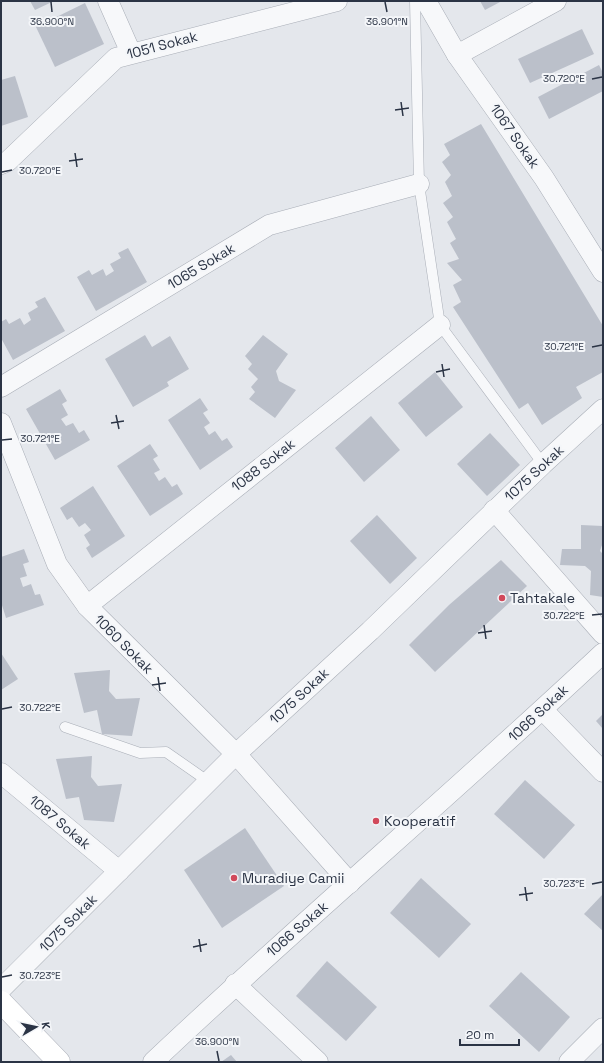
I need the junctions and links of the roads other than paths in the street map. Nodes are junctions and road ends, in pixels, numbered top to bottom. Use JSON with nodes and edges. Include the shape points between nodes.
{"nodes":[{"id":1,"x":108,"y":1,"type":"edge"},
{"id":2,"x":337,"y":1,"type":"edge"},
{"id":3,"x":415,"y":1,"type":"edge"},
{"id":4,"x":426,"y":1,"type":"edge"},
{"id":5,"x":556,"y":1,"type":"edge"},
{"id":6,"x":131,"y":53,"type":"junction"},
{"id":7,"x":458,"y":54,"type":"junction"},
{"id":8,"x":1,"y":164,"type":"edge"},
{"id":9,"x":419,"y":184,"type":"junction"},
{"id":10,"x":603,"y":272,"type":"edge"},
{"id":11,"x":440,"y":325,"type":"junction"},
{"id":12,"x":1,"y":387,"type":"edge"},
{"id":13,"x":603,"y":409,"type":"edge"},
{"id":14,"x":1,"y":423,"type":"edge"},
{"id":15,"x":543,"y":464,"type":"junction"},
{"id":16,"x":494,"y":510,"type":"junction"},
{"id":17,"x":87,"y":606,"type":"junction"},
{"id":18,"x":603,"y":634,"type":"edge"},
{"id":19,"x":603,"y":653,"type":"edge"},
{"id":20,"x":543,"y":710,"type":"junction"},
{"id":21,"x":65,"y":727,"type":"dead end"},
{"id":22,"x":236,"y":754,"type":"junction"},
{"id":23,"x":603,"y":772,"type":"edge"},
{"id":24,"x":1,"y":773,"type":"edge"},
{"id":25,"x":209,"y":782,"type":"junction"},
{"id":26,"x":120,"y":871,"type":"junction"},
{"id":27,"x":350,"y":883,"type":"junction"},
{"id":28,"x":236,"y":984,"type":"junction"},
{"id":29,"x":1,"y":989,"type":"edge"},
{"id":30,"x":1,"y":1002,"type":"edge"},
{"id":31,"x":603,"y":1028,"type":"edge"},
{"id":32,"x":59,"y":1062,"type":"edge"},
{"id":33,"x":153,"y":1062,"type":"edge"},
{"id":34,"x":318,"y":1062,"type":"edge"},
{"id":35,"x":569,"y":1062,"type":"edge"}],
"edges":[{"from":1,"to":6,"type":"street"},
{"from":2,"to":6,"type":"street","name":"1051 Sokak"},
{"from":3,"to":9,"type":"lane"},
{"from":4,"to":7,"type":"street","name":"1067 Sokak"},
{"from":5,"to":7,"type":"street"},
{"from":6,"to":8,"type":"street","name":"1051 Sokak","via":[[116,58],[8,161]]},
{"from":7,"to":10,"type":"street","name":"1067 Sokak","via":[[544,178]]},
{"from":9,"to":11,"type":"lane"},
{"from":9,"to":12,"type":"street","name":"1065 Sokak","via":[[269,225]]},
{"from":11,"to":15,"type":"lane"},
{"from":11,"to":17,"type":"street","name":"1088 Sokak"},
{"from":13,"to":15,"type":"street","name":"1075 Sokak"},
{"from":14,"to":17,"type":"street","name":"1060 Sokak","via":[[57,564]]},
{"from":15,"to":16,"type":"street","name":"1075 Sokak"},
{"from":16,"to":18,"type":"street"},
{"from":16,"to":22,"type":"street","name":"1075 Sokak","via":[[370,631]]},
{"from":17,"to":22,"type":"street","name":"1060 Sokak"},
{"from":19,"to":20,"type":"street","name":"1066 Sokak"},
{"from":20,"to":23,"type":"street"},
{"from":20,"to":27,"type":"street","name":"1066 Sokak"},
{"from":21,"to":25,"type":"lane","via":[[140,753],[166,752]]},
{"from":22,"to":25,"type":"street","name":"1075 Sokak"},
{"from":22,"to":27,"type":"street","name":"1060 Sokak"},
{"from":24,"to":26,"type":"street","name":"1087 Sokak"},
{"from":25,"to":26,"type":"street","name":"1075 Sokak"},
{"from":26,"to":29,"type":"street","name":"1075 Sokak"},
{"from":27,"to":28,"type":"street","name":"1066 Sokak"},
{"from":28,"to":33,"type":"street","name":"1066 Sokak"},
{"from":28,"to":34,"type":"street"},
{"from":30,"to":32,"type":"street"},
{"from":31,"to":35,"type":"street"}]}
